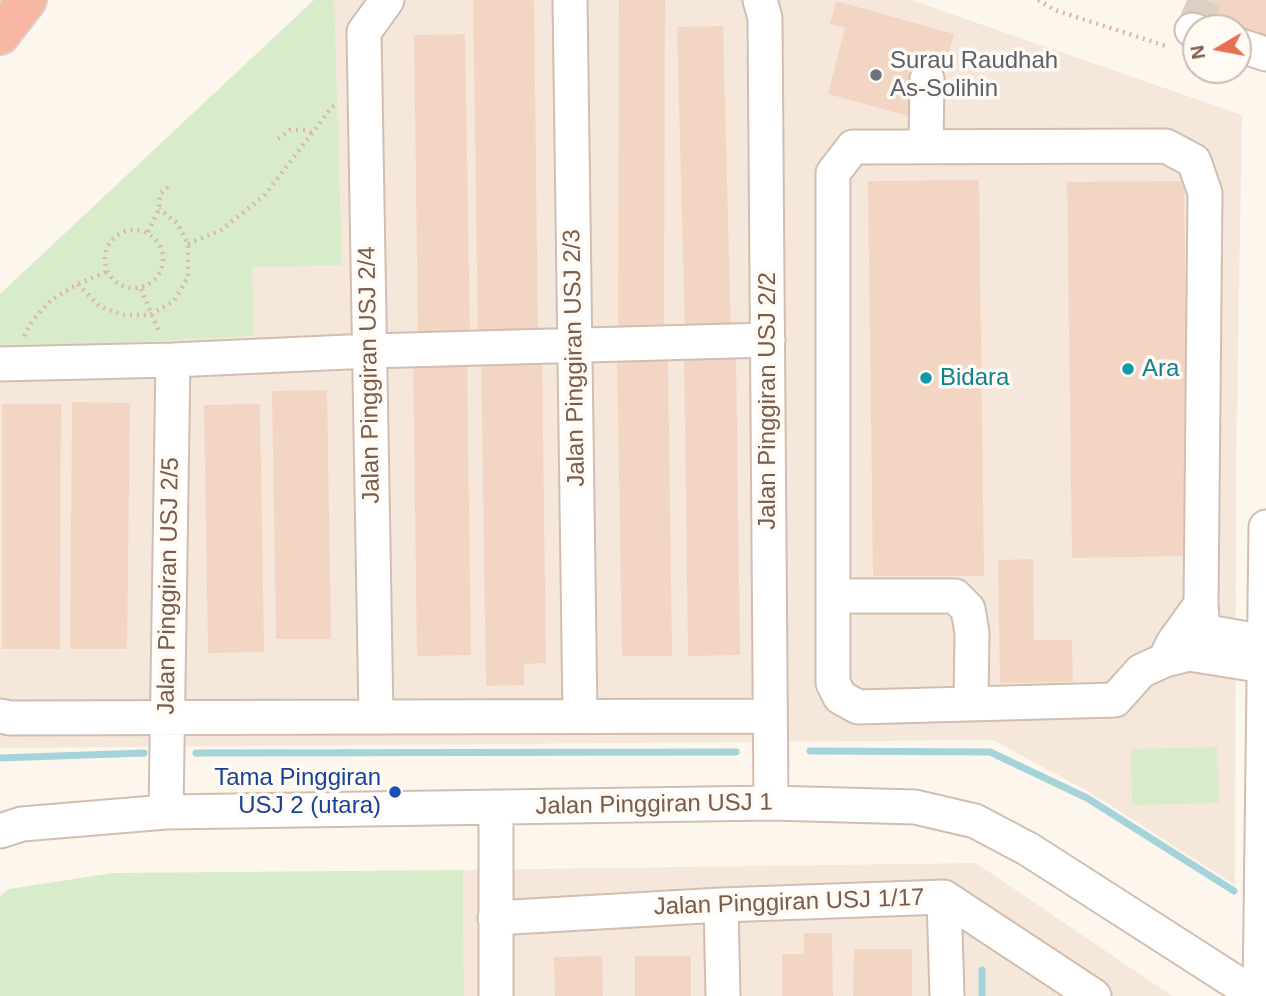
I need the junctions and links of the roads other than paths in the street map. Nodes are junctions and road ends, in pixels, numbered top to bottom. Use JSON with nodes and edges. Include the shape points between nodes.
{"nodes":[{"id":1,"x":27,"y":0,"type":"edge"},
{"id":2,"x":387,"y":0,"type":"edge"},
{"id":3,"x":570,"y":0,"type":"edge"},
{"id":4,"x":760,"y":0,"type":"edge"},
{"id":5,"x":0,"y":35,"type":"edge"},
{"id":6,"x":927,"y":79,"type":"dead end"},
{"id":7,"x":926,"y":147,"type":"junction"},
{"id":8,"x":768,"y":340,"type":"junction"},
{"id":9,"x":576,"y":345,"type":"junction"},
{"id":10,"x":370,"y":351,"type":"junction"},
{"id":11,"x":173,"y":360,"type":"junction"},
{"id":12,"x":10,"y":364,"type":"edge"},
{"id":13,"x":1266,"y":527,"type":"edge"},
{"id":14,"x":833,"y":596,"type":"junction"},
{"id":15,"x":1201,"y":604,"type":"junction"},
{"id":16,"x":1264,"y":654,"type":"junction"},
{"id":17,"x":1165,"y":660,"type":"junction"},
{"id":18,"x":971,"y":703,"type":"junction"},
{"id":19,"x":0,"y":716,"type":"edge"},
{"id":20,"x":580,"y":716,"type":"junction"},
{"id":21,"x":770,"y":716,"type":"junction"},
{"id":22,"x":376,"y":717,"type":"junction"},
{"id":23,"x":167,"y":718,"type":"junction"},
{"id":24,"x":771,"y":803,"type":"junction"},
{"id":25,"x":496,"y":807,"type":"junction"},
{"id":26,"x":166,"y":812,"type":"junction"},
{"id":27,"x":0,"y":831,"type":"edge"},
{"id":28,"x":944,"y":897,"type":"junction"},
{"id":29,"x":721,"y":905,"type":"junction"},
{"id":30,"x":495,"y":918,"type":"junction"},
{"id":31,"x":496,"y":996,"type":"edge"},
{"id":32,"x":723,"y":996,"type":"edge"},
{"id":33,"x":947,"y":996,"type":"edge"},
{"id":34,"x":1094,"y":996,"type":"edge"},
{"id":35,"x":1258,"y":996,"type":"edge"}],
"edges":[{"from":1,"to":5,"type":"highway"},
{"from":2,"to":10,"type":"street","name":"Jalan Pinggiran USJ 2/4","via":[[364,32]]},
{"from":3,"to":9,"type":"street","name":"Jalan Pinggiran USJ 2/3"},
{"from":4,"to":8,"type":"street","name":"Jalan Pinggiran USJ 2/2","via":[[765,18]]},
{"from":6,"to":7,"type":"street"},
{"from":7,"to":14,"type":"street","via":[[853,147],[833,173]]},
{"from":7,"to":15,"type":"street","via":[[1166,146],[1194,161],[1205,193]]},
{"from":8,"to":9,"type":"street"},
{"from":8,"to":21,"type":"street","name":"Jalan Pinggiran USJ 2/2"},
{"from":9,"to":10,"type":"street"},
{"from":9,"to":20,"type":"street","name":"Jalan Pinggiran USJ 2/3"},
{"from":10,"to":11,"type":"street"},
{"from":10,"to":22,"type":"street","name":"Jalan Pinggiran USJ 2/4"},
{"from":11,"to":12,"type":"street"},
{"from":11,"to":23,"type":"street","name":"Jalan Pinggiran USJ 2/5"},
{"from":13,"to":16,"type":"street"},
{"from":14,"to":18,"type":"street","via":[[955,596],[968,609],[972,633]]},
{"from":14,"to":18,"type":"street","via":[[833,684],[840,697],[858,707]]},
{"from":15,"to":16,"type":"street","via":[[1203,631]]},
{"from":15,"to":17,"type":"street"},
{"from":16,"to":17,"type":"street","via":[[1189,654]]},
{"from":16,"to":35,"type":"street"},
{"from":17,"to":18,"type":"street","via":[[1141,671],[1115,700]]},
{"from":19,"to":23,"type":"street"},
{"from":20,"to":21,"type":"street"},
{"from":20,"to":22,"type":"street"},
{"from":21,"to":24,"type":"street","name":"Jalan Pinggiran USJ 2/2"},
{"from":22,"to":23,"type":"street"},
{"from":23,"to":26,"type":"street","name":"Jalan Pinggiran USJ 2/5"},
{"from":24,"to":25,"type":"street","name":"Jalan Pinggiran USJ 1"},
{"from":24,"to":35,"type":"street","name":"Jalan Pinggiran USJ 1","via":[[915,807],[975,821],[1028,849]]},
{"from":25,"to":26,"type":"street","name":"Jalan Pinggiran USJ 1"},
{"from":25,"to":30,"type":"street"},
{"from":26,"to":27,"type":"street","name":"Jalan Pinggiran USJ 1","via":[[22,824]]},
{"from":28,"to":29,"type":"street","name":"Jalan Pinggiran USJ 1/17"},
{"from":28,"to":33,"type":"street"},
{"from":28,"to":34,"type":"street","name":"Jalan Pinggiran USJ 1/17"},
{"from":29,"to":30,"type":"street","name":"Jalan Pinggiran USJ 1/17"},
{"from":29,"to":32,"type":"street"},
{"from":30,"to":31,"type":"street"}]}
